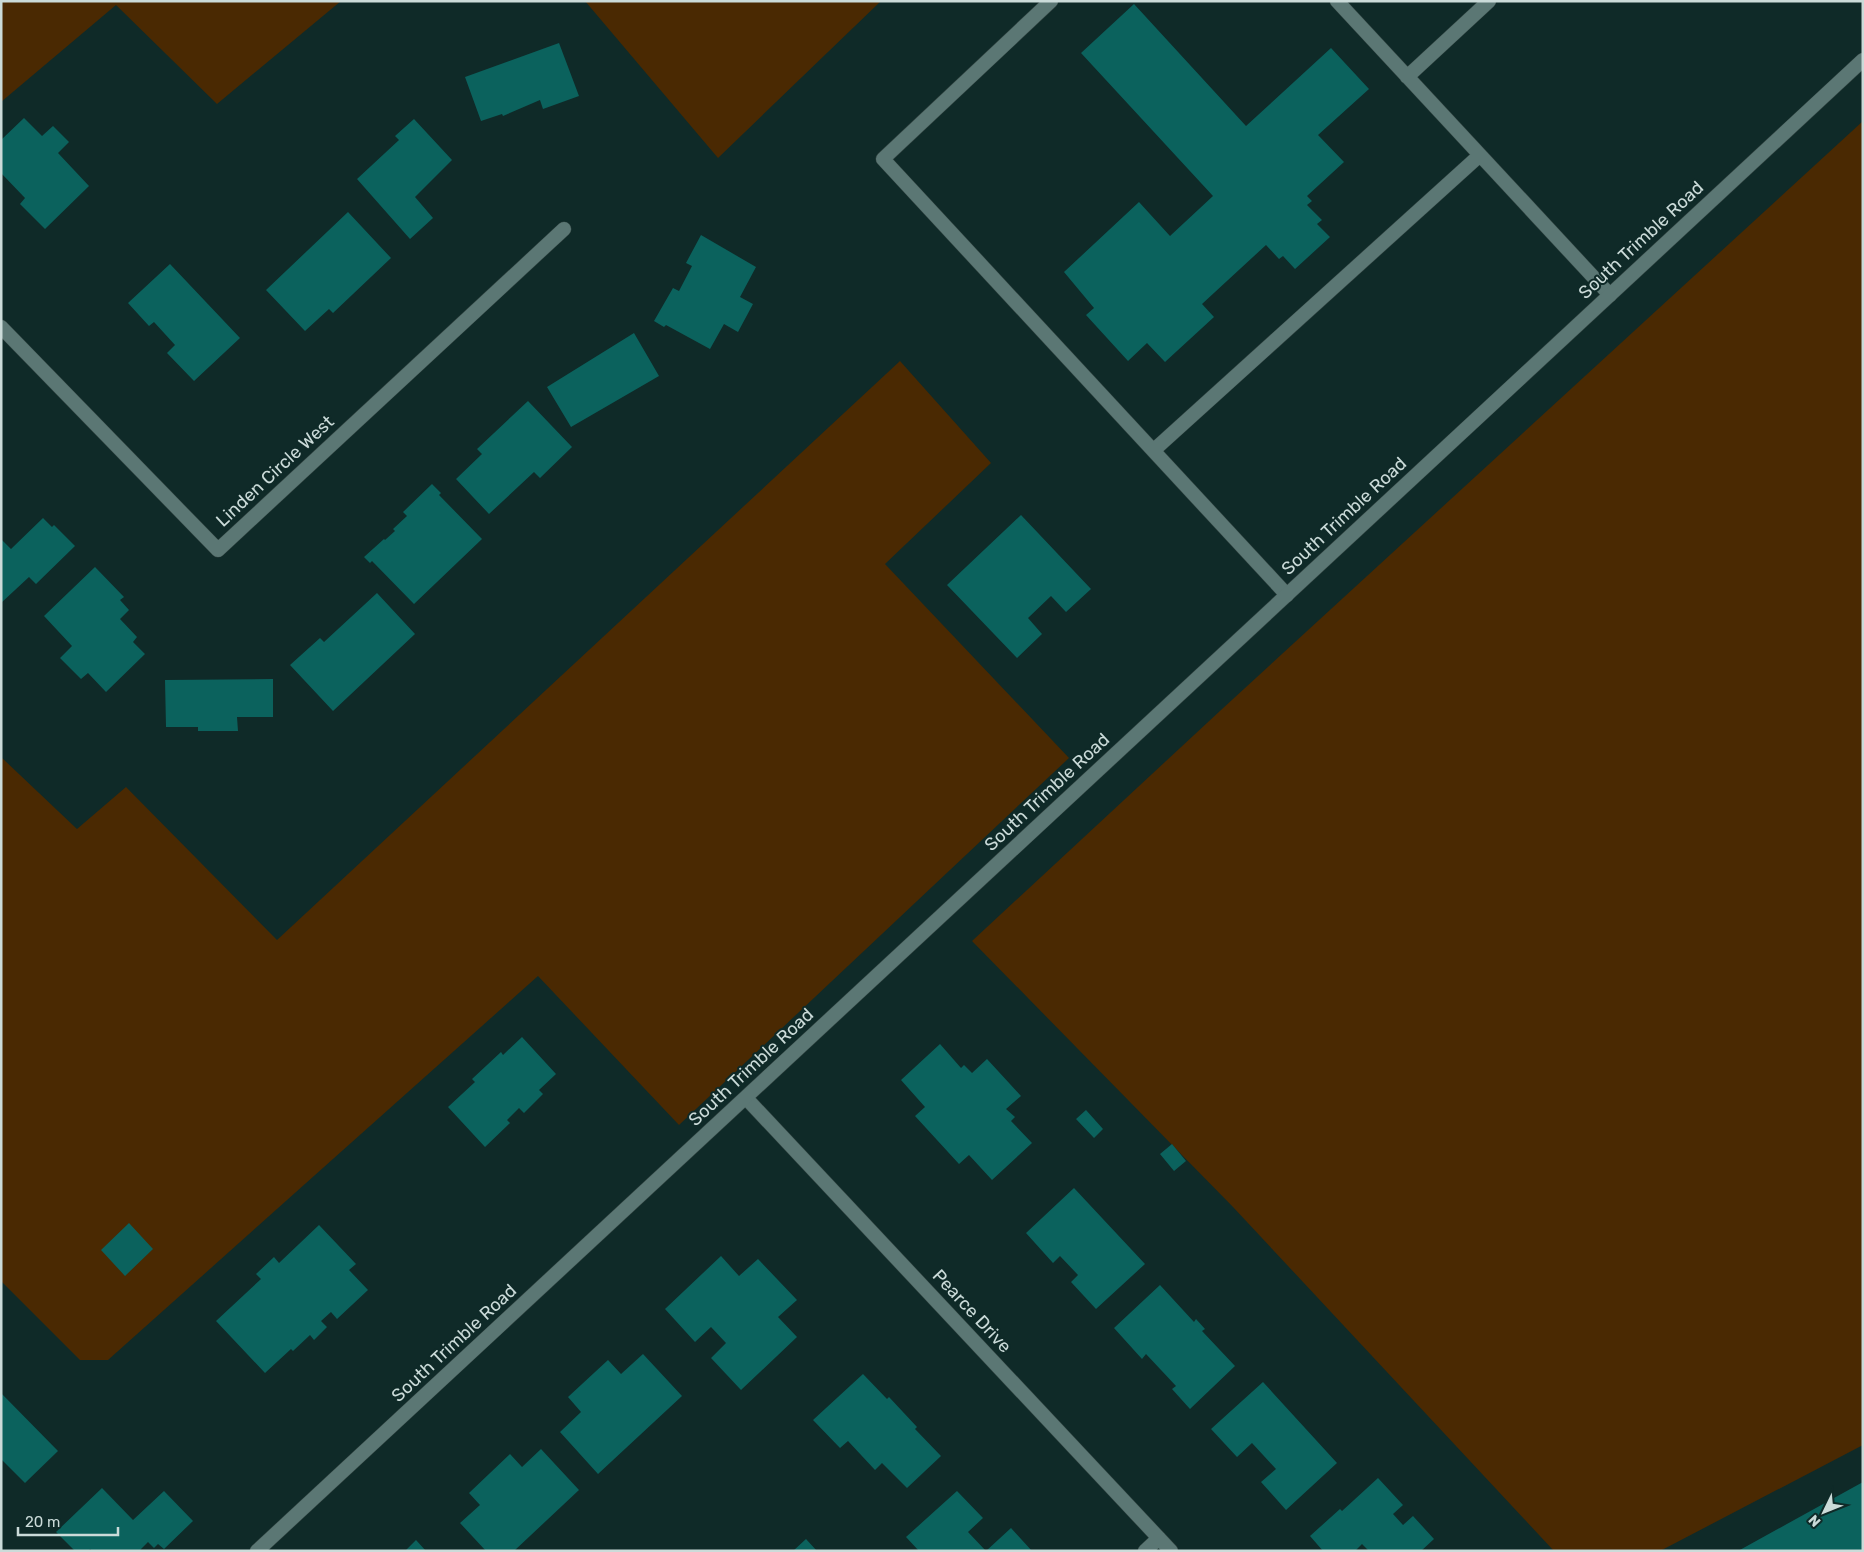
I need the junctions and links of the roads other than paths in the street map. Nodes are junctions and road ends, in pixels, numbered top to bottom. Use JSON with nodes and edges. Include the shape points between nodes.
{"nodes":[{"id":1,"x":1051,"y":1,"type":"edge"},
{"id":2,"x":1336,"y":1,"type":"edge"},
{"id":3,"x":1489,"y":1,"type":"edge"},
{"id":4,"x":1863,"y":60,"type":"edge"},
{"id":5,"x":1407,"y":77,"type":"junction"},
{"id":6,"x":1480,"y":155,"type":"junction"},
{"id":7,"x":564,"y":229,"type":"dead end"},
{"id":8,"x":1610,"y":295,"type":"junction"},
{"id":9,"x":1,"y":328,"type":"edge"},
{"id":10,"x":1154,"y":450,"type":"junction"},
{"id":11,"x":1287,"y":595,"type":"junction"},
{"id":12,"x":746,"y":1098,"type":"junction"},
{"id":13,"x":1159,"y":1538,"type":"junction"},
{"id":14,"x":257,"y":1551,"type":"edge"},
{"id":15,"x":1146,"y":1551,"type":"edge"},
{"id":16,"x":1170,"y":1551,"type":"edge"}],
"edges":[{"from":1,"to":10,"type":"main road","via":[[883,159]]},
{"from":2,"to":5,"type":"main road"},
{"from":3,"to":5,"type":"main road"},
{"from":4,"to":8,"type":"main road","name":"South Trimble Road"},
{"from":5,"to":6,"type":"main road"},
{"from":6,"to":8,"type":"main road"},
{"from":6,"to":10,"type":"main road"},
{"from":7,"to":9,"type":"main road","name":"Linden Circle West","via":[[218,550]]},
{"from":8,"to":11,"type":"main road","name":"South Trimble Road"},
{"from":10,"to":11,"type":"main road"},
{"from":11,"to":12,"type":"main road","name":"South Trimble Road"},
{"from":12,"to":13,"type":"main road","name":"Pearce Drive"},
{"from":12,"to":14,"type":"main road","name":"South Trimble Road"},
{"from":13,"to":15,"type":"main road"},
{"from":13,"to":16,"type":"main road","name":"Pearce Drive"}]}
